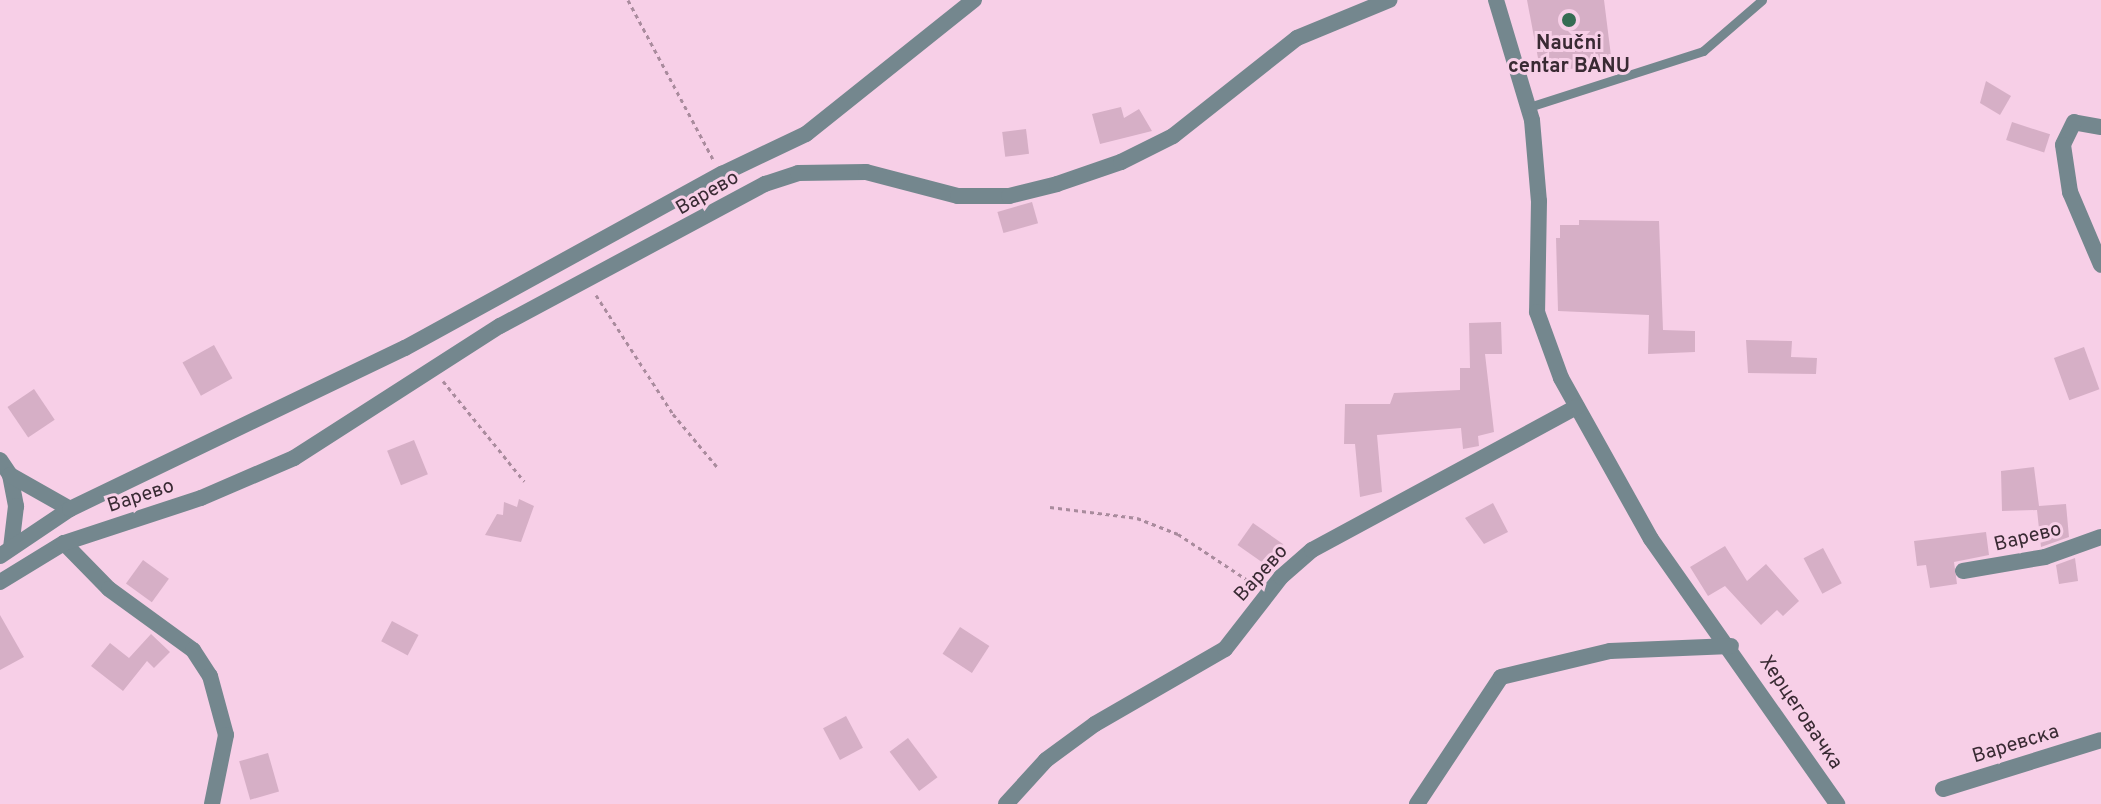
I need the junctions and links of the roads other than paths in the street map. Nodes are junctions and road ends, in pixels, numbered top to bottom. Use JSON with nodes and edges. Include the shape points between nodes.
{"nodes":[{"id":1,"x":974,"y":0,"type":"edge"},
{"id":2,"x":1389,"y":0,"type":"edge"},
{"id":3,"x":1496,"y":0,"type":"edge"},
{"id":4,"x":1762,"y":0,"type":"edge"},
{"id":5,"x":1529,"y":107,"type":"junction"},
{"id":6,"x":2101,"y":127,"type":"edge"},
{"id":7,"x":757,"y":157,"type":"junction"},
{"id":8,"x":765,"y":184,"type":"junction"},
{"id":9,"x":2101,"y":265,"type":"edge"},
{"id":10,"x":1577,"y":407,"type":"junction"},
{"id":11,"x":5,"y":467,"type":"edge"},
{"id":12,"x":70,"y":509,"type":"junction"},
{"id":13,"x":2101,"y":537,"type":"edge"},
{"id":14,"x":64,"y":543,"type":"junction"},
{"id":15,"x":5,"y":552,"type":"edge"},
{"id":16,"x":1963,"y":571,"type":"dead end"},
{"id":17,"x":0,"y":582,"type":"edge"},
{"id":18,"x":1731,"y":646,"type":"junction"},
{"id":19,"x":2101,"y":740,"type":"edge"},
{"id":20,"x":1943,"y":789,"type":"dead end"},
{"id":21,"x":212,"y":804,"type":"edge"},
{"id":22,"x":1006,"y":804,"type":"edge"},
{"id":23,"x":1417,"y":804,"type":"edge"},
{"id":24,"x":1837,"y":804,"type":"edge"}],
"edges":[{"from":1,"to":7,"type":"street","via":[[806,134]]},
{"from":2,"to":8,"type":"street","name":"Варево","via":[[1297,38],[1173,136],[1121,162],[1057,184],[1009,196],[958,196],[866,172],[798,173]]},
{"from":3,"to":5,"type":"street"},
{"from":4,"to":5,"type":"lane","via":[[1703,51]]},
{"from":5,"to":10,"type":"street","via":[[1538,159],[1537,312]]},
{"from":6,"to":9,"type":"street","via":[[2074,122],[2063,145],[2070,192]]},
{"from":7,"to":8,"type":"street"},
{"from":7,"to":12,"type":"street","via":[[405,348]]},
{"from":8,"to":14,"type":"street","name":"Варево","via":[[500,326],[294,458],[201,498]]},
{"from":10,"to":18,"type":"street","via":[[1651,539]]},
{"from":10,"to":22,"type":"street","name":"Варево","via":[[1312,550],[1267,595],[1225,649],[1095,724],[1046,760]]},
{"from":11,"to":12,"type":"street"},
{"from":11,"to":15,"type":"street","via":[[16,506]]},
{"from":12,"to":15,"type":"street"},
{"from":13,"to":16,"type":"street","name":"Варево","via":[[2045,557]]},
{"from":14,"to":17,"type":"street","name":"Варево"},
{"from":14,"to":21,"type":"street","via":[[109,589],[193,650],[210,676],[226,735]]},
{"from":18,"to":23,"type":"street","name":"Херцеговачка","via":[[1610,651],[1501,677]]},
{"from":18,"to":24,"type":"street","name":"Херцеговачка"},
{"from":19,"to":20,"type":"street","name":"Варевска"}]}
